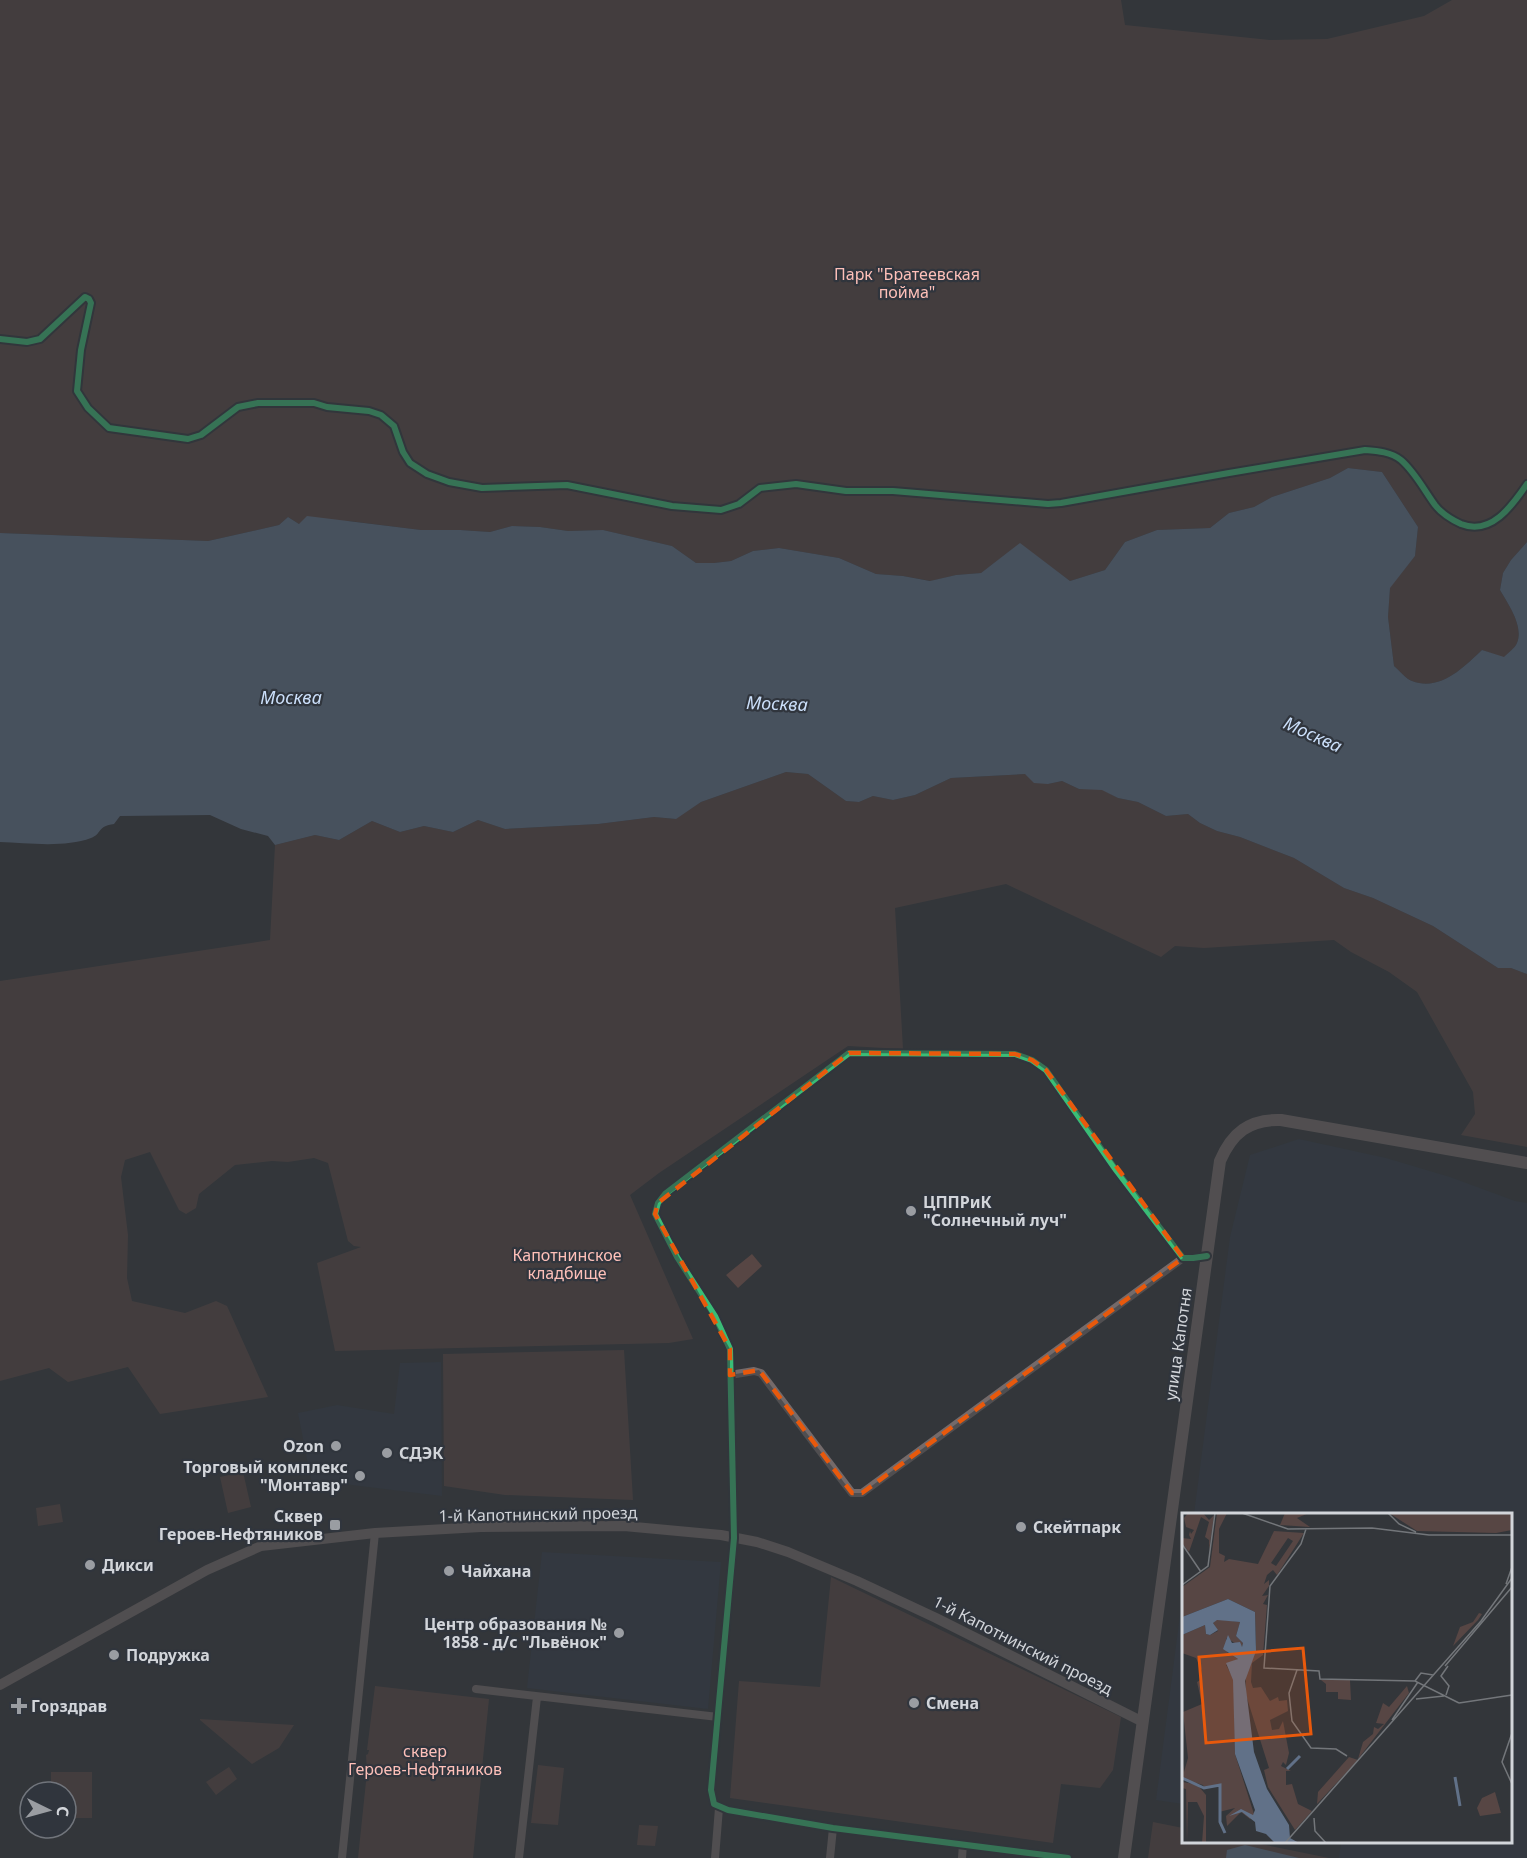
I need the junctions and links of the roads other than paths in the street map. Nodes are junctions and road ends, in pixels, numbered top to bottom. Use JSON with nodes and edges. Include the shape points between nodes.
{"nodes":[{"id":1,"x":1527,"y":1163,"type":"edge"},
{"id":2,"x":1207,"y":1256,"type":"junction"},
{"id":3,"x":1183,"y":1258,"type":"junction"},
{"id":4,"x":730,"y":1375,"type":"junction"},
{"id":5,"x":375,"y":1533,"type":"junction"},
{"id":6,"x":734,"y":1538,"type":"junction"},
{"id":7,"x":0,"y":1685,"type":"edge"},
{"id":8,"x":476,"y":1689,"type":"dead end"},
{"id":9,"x":537,"y":1697,"type":"junction"},
{"id":10,"x":718,"y":1717,"type":"junction"},
{"id":11,"x":1143,"y":1722,"type":"junction"},
{"id":12,"x":719,"y":1808,"type":"junction"},
{"id":13,"x":833,"y":1828,"type":"junction"},
{"id":14,"x":963,"y":1844,"type":"junction"},
{"id":15,"x":342,"y":1858,"type":"edge"},
{"id":16,"x":519,"y":1858,"type":"edge"},
{"id":17,"x":715,"y":1858,"type":"edge"},
{"id":18,"x":830,"y":1858,"type":"edge"},
{"id":19,"x":962,"y":1858,"type":"edge"},
{"id":20,"x":1068,"y":1858,"type":"edge"},
{"id":21,"x":1124,"y":1858,"type":"edge"}],
"edges":[{"from":1,"to":2,"type":"main road","name":"улица Капотня","via":[[1281,1120],[1258,1122],[1238,1133],[1220,1161]]},
{"from":2,"to":3,"type":"street"},
{"from":2,"to":11,"type":"main road","name":"улица Капотня"},
{"from":3,"to":4,"type":"street","via":[[862,1493],[852,1493],[761,1373]]},
{"from":3,"to":4,"type":"street","via":[[1046,1070],[1032,1060],[1016,1054],[849,1053],[658,1203],[655,1214],[730,1349]]},
{"from":4,"to":6,"type":"street"},
{"from":5,"to":6,"type":"street","name":"1-й Капотнинский проезд","via":[[481,1527],[624,1526]]},
{"from":5,"to":7,"type":"street","name":"1-й Капотнинский проезд","via":[[272,1544],[248,1551]]},
{"from":5,"to":15,"type":"street"},
{"from":6,"to":10,"type":"street"},
{"from":6,"to":11,"type":"street","name":"1-й Капотнинский проезд","via":[[777,1548],[857,1581]]},
{"from":8,"to":9,"type":"street"},
{"from":9,"to":10,"type":"street"},
{"from":9,"to":16,"type":"street"},
{"from":10,"to":12,"type":"street","via":[[711,1790]]},
{"from":11,"to":21,"type":"main road","name":"улица Капотня"},
{"from":12,"to":13,"type":"street"},
{"from":12,"to":17,"type":"street"},
{"from":13,"to":14,"type":"street"},
{"from":13,"to":18,"type":"street"},
{"from":14,"to":19,"type":"street"},
{"from":14,"to":20,"type":"street"}]}
